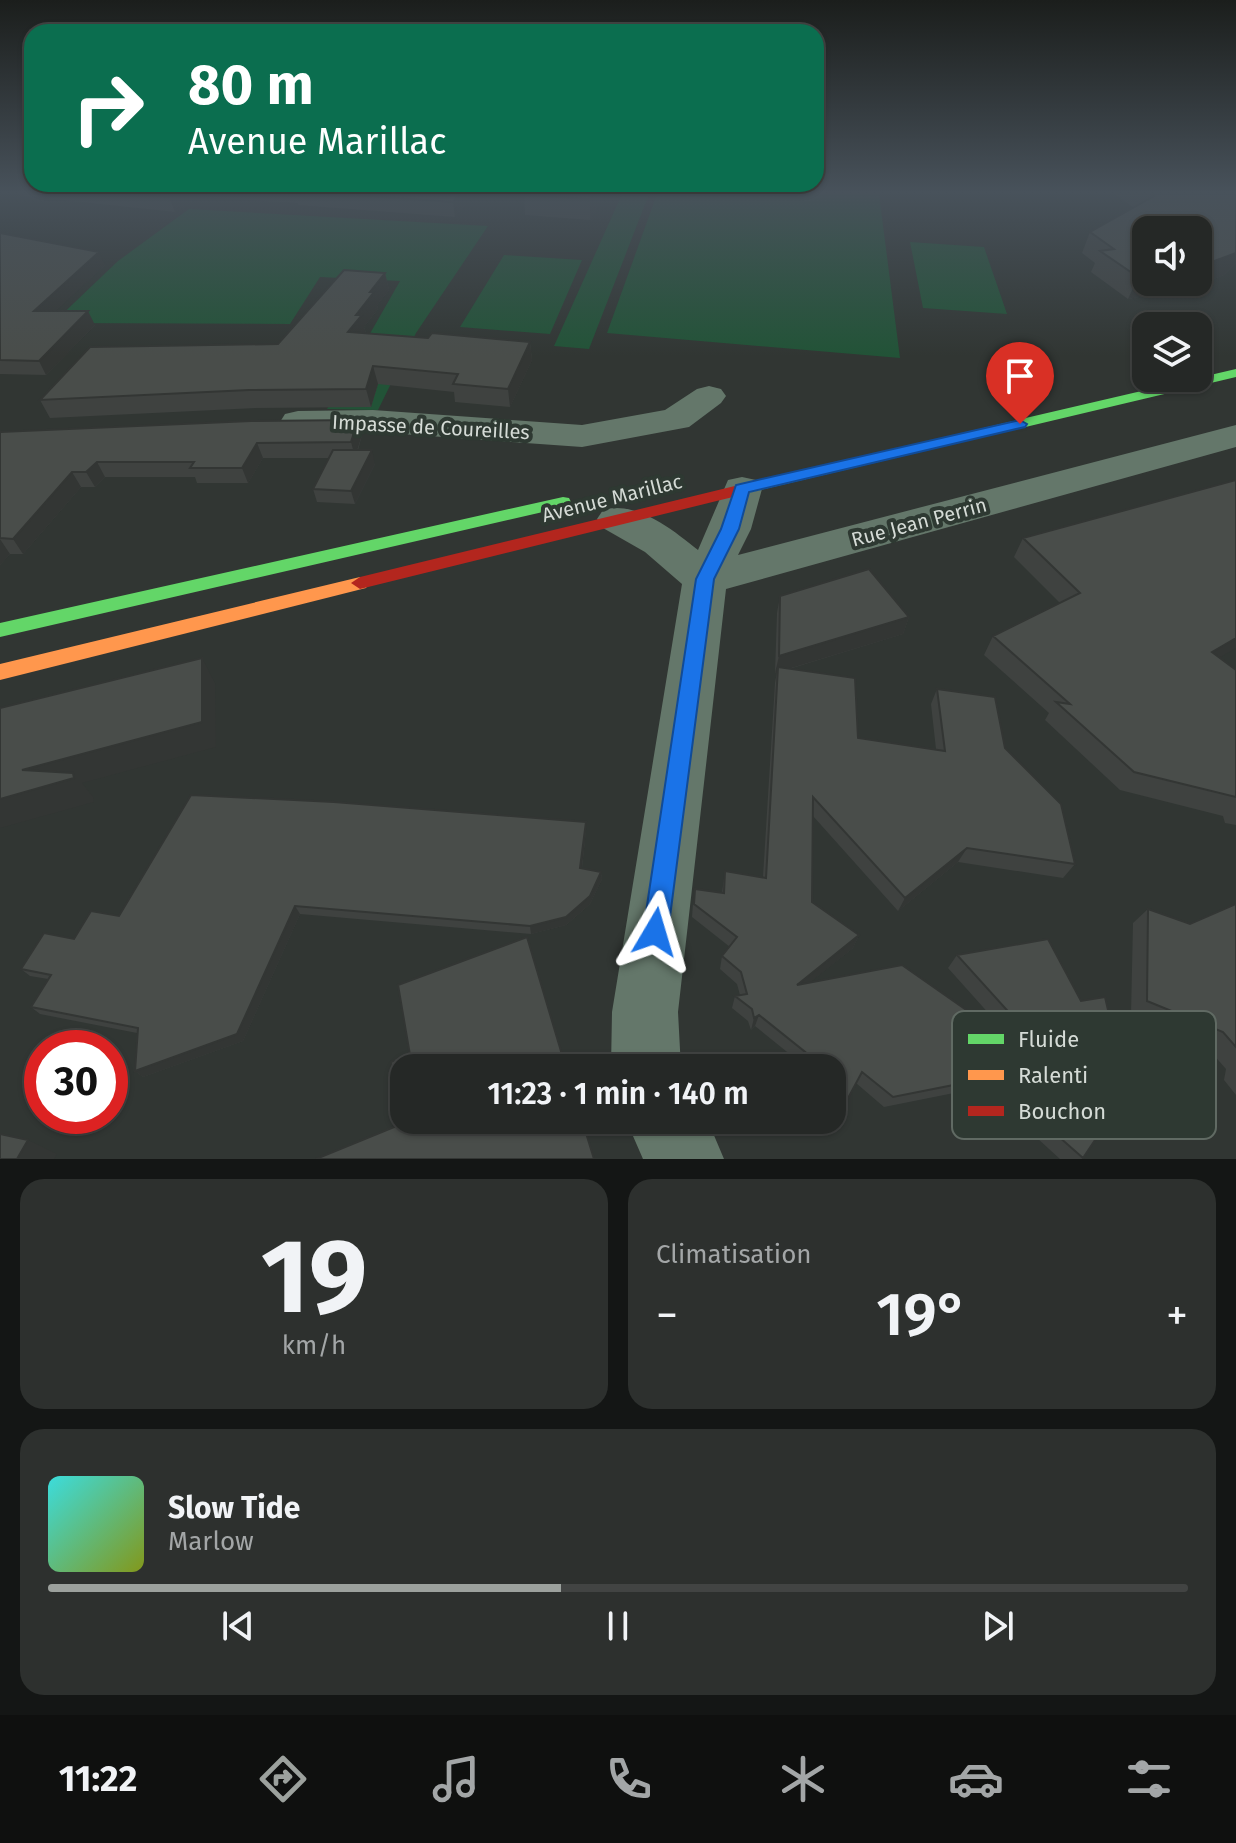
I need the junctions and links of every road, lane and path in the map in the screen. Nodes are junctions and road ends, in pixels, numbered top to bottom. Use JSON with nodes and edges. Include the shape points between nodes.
{"nodes":[{"id":1,"x":1236,"y":373,"type":"edge"},
{"id":2,"x":709,"y":396,"type":"dead end"},
{"id":3,"x":270,"y":422,"type":"edge"},
{"id":4,"x":1236,"y":436,"type":"edge"},
{"id":5,"x":742,"y":489,"type":"junction"},
{"id":6,"x":577,"y":499,"type":"dead end"},
{"id":7,"x":617,"y":519,"type":"junction"},
{"id":8,"x":705,"y":579,"type":"junction"},
{"id":9,"x":0,"y":630,"type":"edge"},
{"id":10,"x":0,"y":672,"type":"edge"},
{"id":11,"x":644,"y":1054,"type":"edge"},
{"id":12,"x":669,"y":1134,"type":"edge"},
{"id":13,"x":687,"y":1159,"type":"edge"}],
"edges":[{"from":1,"to":5,"type":"street","name":"Avenue Marillac"},
{"from":2,"to":3,"type":"street","name":"Impasse de Coureilles","via":[[676,419],[582,436],[373,421]]},
{"from":4,"to":8,"type":"street","name":"Rue Jean Perrin"},
{"from":5,"to":7,"type":"street","name":"Avenue Marillac"},
{"from":5,"to":8,"type":"street","via":[[730,529]]},
{"from":6,"to":9,"type":"street","name":"Avenue Marillac"},
{"from":7,"to":8,"type":"street","via":[[660,542]]},
{"from":7,"to":10,"type":"street","name":"Avenue Marillac"},
{"from":8,"to":11,"type":"street","via":[[645,1012]]},
{"from":12,"to":13,"type":"street"}]}
